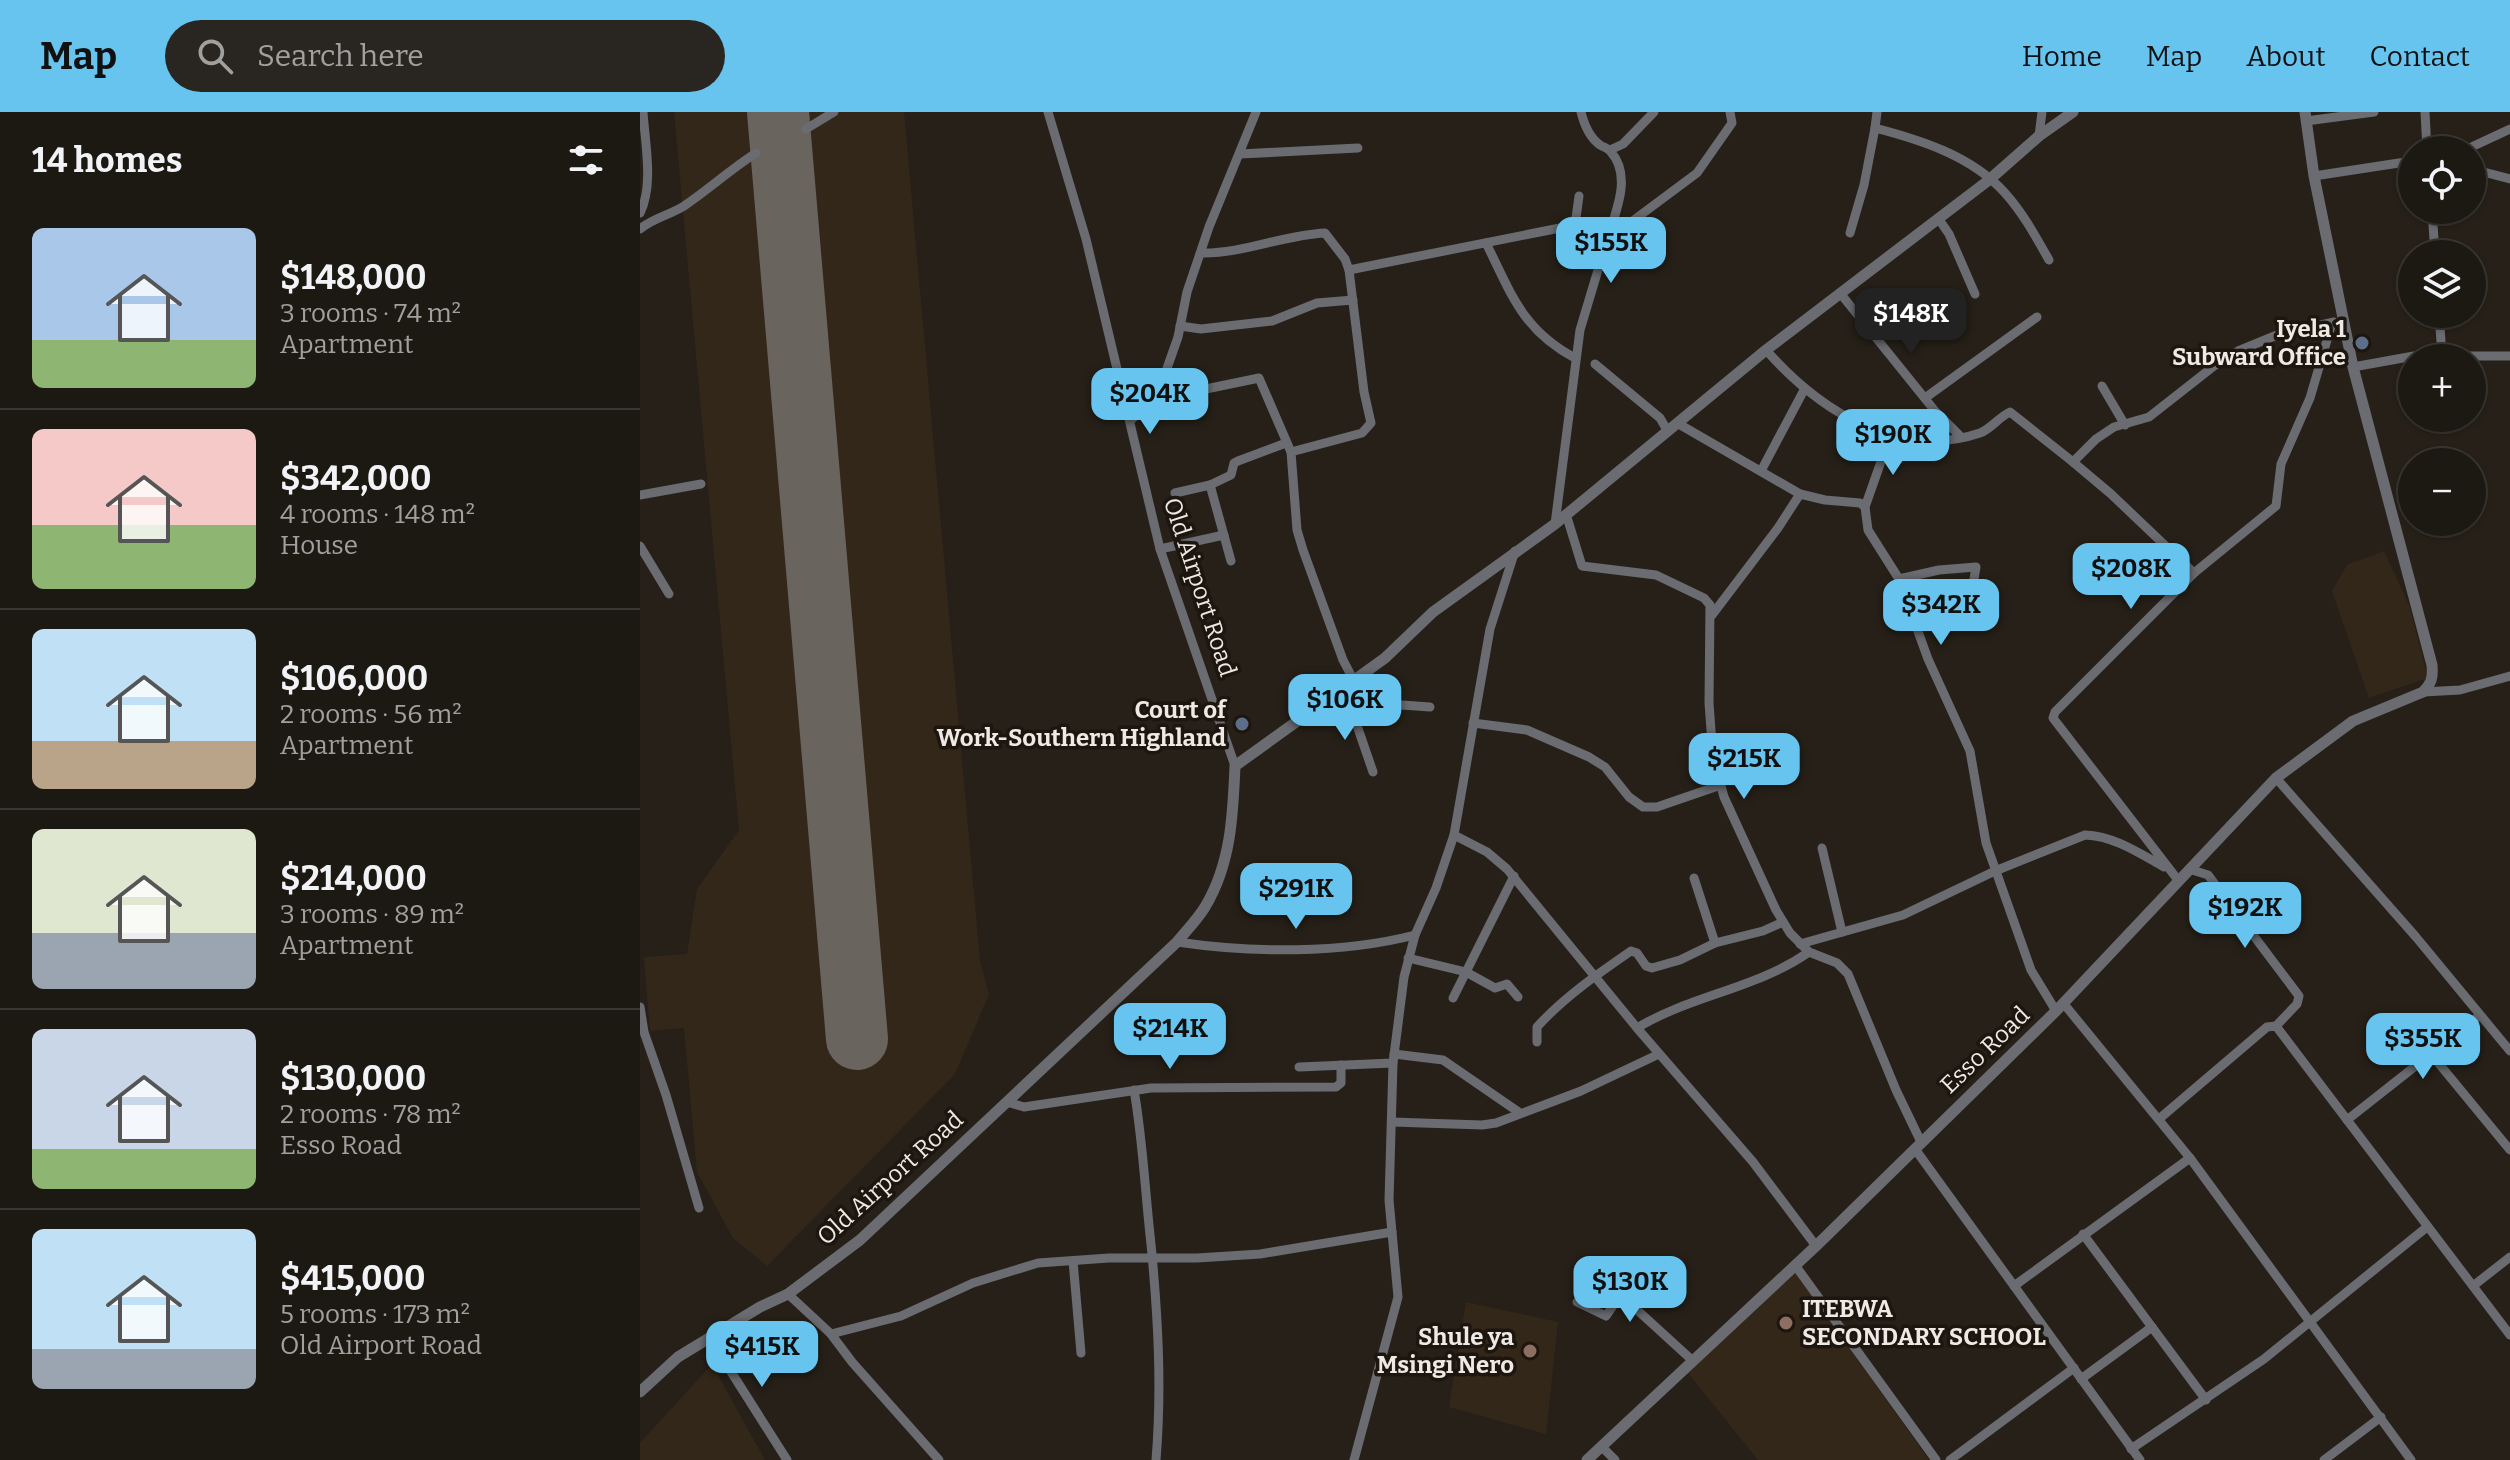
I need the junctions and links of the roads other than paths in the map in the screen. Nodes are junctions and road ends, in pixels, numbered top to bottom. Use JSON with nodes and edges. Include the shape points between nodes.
{"nodes":[{"id":1,"x":643,"y":112,"type":"edge"},
{"id":2,"x":834,"y":112,"type":"edge"},
{"id":3,"x":1048,"y":112,"type":"edge"},
{"id":4,"x":1256,"y":112,"type":"edge"},
{"id":5,"x":1581,"y":112,"type":"edge"},
{"id":6,"x":1654,"y":112,"type":"edge"},
{"id":7,"x":1730,"y":112,"type":"edge"},
{"id":8,"x":1877,"y":112,"type":"edge"},
{"id":9,"x":2042,"y":112,"type":"edge"},
{"id":10,"x":2073,"y":112,"type":"edge"},
{"id":11,"x":2374,"y":112,"type":"edge"},
{"id":12,"x":2425,"y":112,"type":"edge"},
{"id":13,"x":2305,"y":116,"type":"edge"},
{"id":14,"x":1875,"y":128,"type":"junction"},
{"id":15,"x":806,"y":129,"type":"dead end"},
{"id":16,"x":2510,"y":129,"type":"edge"},
{"id":17,"x":2039,"y":136,"type":"junction"},
{"id":18,"x":2426,"y":136,"type":"edge"},
{"id":19,"x":2486,"y":140,"type":"edge"},
{"id":20,"x":1358,"y":148,"type":"dead end"},
{"id":21,"x":1610,"y":150,"type":"junction"},
{"id":22,"x":756,"y":153,"type":"dead end"},
{"id":23,"x":1240,"y":154,"type":"junction"},
{"id":24,"x":2398,"y":163,"type":"edge"},
{"id":25,"x":2486,"y":173,"type":"edge"},
{"id":26,"x":2314,"y":176,"type":"junction"},
{"id":27,"x":2510,"y":179,"type":"edge"},
{"id":28,"x":1989,"y":180,"type":"junction"},
{"id":29,"x":1579,"y":196,"type":"dead end"},
{"id":30,"x":640,"y":213,"type":"edge"},
{"id":31,"x":1938,"y":218,"type":"junction"},
{"id":32,"x":640,"y":229,"type":"edge"},
{"id":33,"x":1850,"y":233,"type":"dead end"},
{"id":34,"x":1607,"y":240,"type":"junction"},
{"id":35,"x":1486,"y":243,"type":"junction"},
{"id":36,"x":1201,"y":253,"type":"junction"},
{"id":37,"x":2049,"y":260,"type":"dead end"},
{"id":38,"x":1349,"y":270,"type":"junction"},
{"id":39,"x":1840,"y":293,"type":"junction"},
{"id":40,"x":1975,"y":294,"type":"dead end"},
{"id":41,"x":1353,"y":300,"type":"junction"},
{"id":42,"x":2037,"y":317,"type":"dead end"},
{"id":43,"x":2338,"y":321,"type":"junction"},
{"id":44,"x":1180,"y":326,"type":"junction"},
{"id":45,"x":1766,"y":350,"type":"junction"},
{"id":46,"x":2486,"y":356,"type":"edge"},
{"id":47,"x":2510,"y":356,"type":"edge"},
{"id":48,"x":1575,"y":358,"type":"junction"},
{"id":49,"x":2398,"y":359,"type":"edge"},
{"id":50,"x":1595,"y":364,"type":"dead end"},
{"id":51,"x":2353,"y":367,"type":"junction"},
{"id":52,"x":2102,"y":386,"type":"dead end"},
{"id":53,"x":1804,"y":390,"type":"junction"},
{"id":54,"x":1925,"y":398,"type":"junction"},
{"id":55,"x":1153,"y":400,"type":"junction"},
{"id":56,"x":1130,"y":421,"type":"junction"},
{"id":57,"x":2125,"y":425,"type":"junction"},
{"id":58,"x":1672,"y":426,"type":"junction"},
{"id":59,"x":1890,"y":436,"type":"junction"},
{"id":60,"x":1960,"y":436,"type":"junction"},
{"id":61,"x":1288,"y":448,"type":"junction"},
{"id":62,"x":2073,"y":462,"type":"junction"},
{"id":63,"x":1761,"y":471,"type":"junction"},
{"id":64,"x":701,"y":484,"type":"dead end"},
{"id":65,"x":1210,"y":485,"type":"junction"},
{"id":66,"x":1175,"y":493,"type":"dead end"},
{"id":67,"x":1800,"y":494,"type":"junction"},
{"id":68,"x":640,"y":495,"type":"edge"},
{"id":69,"x":1865,"y":507,"type":"junction"},
{"id":70,"x":1566,"y":514,"type":"junction"},
{"id":71,"x":1555,"y":524,"type":"junction"},
{"id":72,"x":1224,"y":535,"type":"junction"},
{"id":73,"x":640,"y":546,"type":"edge"},
{"id":74,"x":1160,"y":549,"type":"junction"},
{"id":75,"x":1516,"y":551,"type":"junction"},
{"id":76,"x":1231,"y":561,"type":"dead end"},
{"id":77,"x":2194,"y":573,"type":"junction"},
{"id":78,"x":1899,"y":579,"type":"junction"},
{"id":79,"x":669,"y":594,"type":"dead end"},
{"id":80,"x":1911,"y":607,"type":"junction"},
{"id":81,"x":1712,"y":615,"type":"junction"},
{"id":82,"x":2510,"y":667,"type":"edge"},
{"id":83,"x":2507,"y":678,"type":"edge"},
{"id":84,"x":1354,"y":681,"type":"junction"},
{"id":85,"x":2423,"y":692,"type":"junction"},
{"id":86,"x":1331,"y":698,"type":"junction"},
{"id":87,"x":1430,"y":707,"type":"dead end"},
{"id":88,"x":1352,"y":711,"type":"junction"},
{"id":89,"x":1473,"y":723,"type":"junction"},
{"id":90,"x":1235,"y":766,"type":"junction"},
{"id":91,"x":1373,"y":772,"type":"dead end"},
{"id":92,"x":2276,"y":778,"type":"junction"},
{"id":93,"x":1721,"y":785,"type":"junction"},
{"id":94,"x":1454,"y":835,"type":"junction"},
{"id":95,"x":1822,"y":848,"type":"dead end"},
{"id":96,"x":2189,"y":869,"type":"junction"},
{"id":97,"x":2170,"y":870,"type":"junction"},
{"id":98,"x":1995,"y":871,"type":"junction"},
{"id":99,"x":1514,"y":876,"type":"junction"},
{"id":100,"x":1694,"y":878,"type":"dead end"},
{"id":101,"x":2178,"y":880,"type":"junction"},
{"id":102,"x":1783,"y":922,"type":"junction"},
{"id":103,"x":1842,"y":932,"type":"junction"},
{"id":104,"x":1415,"y":935,"type":"junction"},
{"id":105,"x":1177,"y":942,"type":"junction"},
{"id":106,"x":1715,"y":943,"type":"junction"},
{"id":107,"x":1800,"y":944,"type":"junction"},
{"id":108,"x":1809,"y":952,"type":"junction"},
{"id":109,"x":1408,"y":958,"type":"junction"},
{"id":110,"x":1466,"y":972,"type":"junction"},
{"id":111,"x":1596,"y":976,"type":"junction"},
{"id":112,"x":1518,"y":997,"type":"dead end"},
{"id":113,"x":1453,"y":998,"type":"dead end"},
{"id":114,"x":640,"y":1007,"type":"edge"},
{"id":115,"x":2060,"y":1008,"type":"junction"},
{"id":116,"x":2479,"y":1016,"type":"junction"},
{"id":117,"x":2276,"y":1026,"type":"junction"},
{"id":118,"x":1637,"y":1028,"type":"junction"},
{"id":119,"x":1537,"y":1042,"type":"dead end"},
{"id":120,"x":2510,"y":1051,"type":"edge"},
{"id":121,"x":1659,"y":1054,"type":"junction"},
{"id":122,"x":2431,"y":1054,"type":"junction"},
{"id":123,"x":1394,"y":1058,"type":"junction"},
{"id":124,"x":1341,"y":1065,"type":"junction"},
{"id":125,"x":1299,"y":1067,"type":"dead end"},
{"id":126,"x":1134,"y":1090,"type":"junction"},
{"id":127,"x":1007,"y":1102,"type":"junction"},
{"id":128,"x":1520,"y":1113,"type":"junction"},
{"id":129,"x":2159,"y":1119,"type":"junction"},
{"id":130,"x":2347,"y":1120,"type":"junction"},
{"id":131,"x":1392,"y":1122,"type":"junction"},
{"id":132,"x":1918,"y":1146,"type":"junction"},
{"id":133,"x":2510,"y":1150,"type":"edge"},
{"id":134,"x":2190,"y":1158,"type":"junction"},
{"id":135,"x":699,"y":1208,"type":"dead end"},
{"id":136,"x":2427,"y":1227,"type":"junction"},
{"id":137,"x":1392,"y":1232,"type":"junction"},
{"id":138,"x":2083,"y":1234,"type":"junction"},
{"id":139,"x":1816,"y":1246,"type":"junction"},
{"id":140,"x":1153,"y":1257,"type":"junction"},
{"id":141,"x":2510,"y":1257,"type":"edge"},
{"id":142,"x":1073,"y":1261,"type":"junction"},
{"id":143,"x":1795,"y":1265,"type":"junction"},
{"id":144,"x":2014,"y":1286,"type":"junction"},
{"id":145,"x":2473,"y":1286,"type":"junction"},
{"id":146,"x":788,"y":1294,"type":"junction"},
{"id":147,"x":1577,"y":1302,"type":"dead end"},
{"id":148,"x":2309,"y":1323,"type":"junction"},
{"id":149,"x":2152,"y":1327,"type":"junction"},
{"id":150,"x":831,"y":1334,"type":"junction"},
{"id":151,"x":2510,"y":1335,"type":"edge"},
{"id":152,"x":709,"y":1337,"type":"junction"},
{"id":153,"x":1081,"y":1353,"type":"dead end"},
{"id":154,"x":1693,"y":1361,"type":"junction"},
{"id":155,"x":2074,"y":1368,"type":"junction"},
{"id":156,"x":2081,"y":1379,"type":"junction"},
{"id":157,"x":642,"y":1385,"type":"edge"},
{"id":158,"x":2206,"y":1400,"type":"junction"},
{"id":159,"x":2381,"y":1417,"type":"junction"},
{"id":160,"x":1601,"y":1446,"type":"junction"},
{"id":161,"x":2131,"y":1449,"type":"junction"},
{"id":162,"x":787,"y":1460,"type":"edge"},
{"id":163,"x":939,"y":1460,"type":"edge"},
{"id":164,"x":1156,"y":1460,"type":"edge"},
{"id":165,"x":1354,"y":1460,"type":"edge"},
{"id":166,"x":1587,"y":1460,"type":"edge"},
{"id":167,"x":1615,"y":1460,"type":"edge"},
{"id":168,"x":1936,"y":1460,"type":"edge"},
{"id":169,"x":1950,"y":1460,"type":"edge"},
{"id":170,"x":2140,"y":1460,"type":"edge"},
{"id":171,"x":2324,"y":1460,"type":"edge"},
{"id":172,"x":2411,"y":1460,"type":"edge"}],
"edges":[{"from":1,"to":30,"type":"street","via":[[647,186]]},
{"from":2,"to":15,"type":"street"},
{"from":3,"to":56,"type":"street","name":"Old Airport Road","via":[[1086,239]]},
{"from":4,"to":23,"type":"street"},
{"from":5,"to":21,"type":"street","via":[[1590,133]]},
{"from":6,"to":21,"type":"street"},
{"from":7,"to":34,"type":"street","via":[[1732,123],[1697,173]]},
{"from":8,"to":14,"type":"street"},
{"from":9,"to":17,"type":"street"},
{"from":10,"to":17,"type":"street"},
{"from":11,"to":13,"type":"street"},
{"from":12,"to":18,"type":"street"},
{"from":13,"to":26,"type":"street"},
{"from":14,"to":28,"type":"street","via":[[1961,158]]},
{"from":14,"to":33,"type":"street"},
{"from":16,"to":19,"type":"street"},
{"from":17,"to":28,"type":"street"},
{"from":20,"to":23,"type":"street"},
{"from":21,"to":34,"type":"street","via":[[1621,179]]},
{"from":22,"to":32,"type":"street","via":[[686,205]]},
{"from":23,"to":36,"type":"street"},
{"from":24,"to":26,"type":"street"},
{"from":25,"to":27,"type":"street"},
{"from":26,"to":43,"type":"street"},
{"from":28,"to":31,"type":"street"},
{"from":28,"to":37,"type":"street","via":[[2012,201]]},
{"from":29,"to":35,"type":"street","via":[[1570,226]]},
{"from":31,"to":39,"type":"street"},
{"from":31,"to":40,"type":"street"},
{"from":34,"to":48,"type":"street"},
{"from":35,"to":38,"type":"street"},
{"from":35,"to":48,"type":"street","via":[[1503,283],[1526,317],[1542,336]]},
{"from":36,"to":38,"type":"street","via":[[1325,233]]},
{"from":36,"to":44,"type":"street"},
{"from":38,"to":41,"type":"street"},
{"from":39,"to":45,"type":"street"},
{"from":39,"to":54,"type":"street"},
{"from":41,"to":44,"type":"street","via":[[1317,303],[1259,323]]},
{"from":41,"to":61,"type":"street","via":[[1371,423],[1362,433]]},
{"from":42,"to":54,"type":"street"},
{"from":43,"to":51,"type":"street"},
{"from":43,"to":57,"type":"street","via":[[2277,335],[2238,351],[2149,417]]},
{"from":43,"to":77,"type":"street","via":[[2281,464],[2276,506]]},
{"from":44,"to":55,"type":"street"},
{"from":45,"to":53,"type":"street"},
{"from":45,"to":58,"type":"street"},
{"from":46,"to":47,"type":"street"},
{"from":48,"to":71,"type":"street"},
{"from":49,"to":51,"type":"street"},
{"from":50,"to":58,"type":"street"},
{"from":51,"to":85,"type":"street","via":[[2432,665],[2433,678]]},
{"from":52,"to":57,"type":"street"},
{"from":53,"to":59,"type":"street"},
{"from":53,"to":63,"type":"street"},
{"from":54,"to":60,"type":"street"},
{"from":55,"to":56,"type":"street"},
{"from":55,"to":61,"type":"street","via":[[1259,378]]},
{"from":56,"to":74,"type":"street","name":"Old Airport Road"},
{"from":57,"to":62,"type":"street","via":[[2114,427]]},
{"from":58,"to":63,"type":"street"},
{"from":58,"to":70,"type":"street"},
{"from":59,"to":60,"type":"street","via":[[1906,441]]},
{"from":59,"to":69,"type":"street"},
{"from":60,"to":62,"type":"street","via":[[1983,432],[2010,412]]},
{"from":61,"to":65,"type":"street","via":[[1238,461],[1231,475]]},
{"from":61,"to":84,"type":"street","via":[[1297,530]]},
{"from":62,"to":77,"type":"street"},
{"from":63,"to":67,"type":"street"},
{"from":64,"to":68,"type":"street"},
{"from":65,"to":66,"type":"street"},
{"from":65,"to":72,"type":"street"},
{"from":67,"to":69,"type":"street"},
{"from":67,"to":81,"type":"street"},
{"from":69,"to":78,"type":"street","via":[[1868,530]]},
{"from":70,"to":71,"type":"street"},
{"from":70,"to":81,"type":"street","via":[[1582,566],[1656,575],[1704,598]]},
{"from":71,"to":75,"type":"street"},
{"from":72,"to":74,"type":"street"},
{"from":72,"to":76,"type":"street"},
{"from":73,"to":79,"type":"street"},
{"from":74,"to":90,"type":"street","name":"Old Airport Road"},
{"from":75,"to":84,"type":"street","via":[[1433,612]]},
{"from":75,"to":89,"type":"street","via":[[1490,629]]},
{"from":77,"to":97,"type":"street","via":[[2053,718]]},
{"from":78,"to":80,"type":"street"},
{"from":78,"to":80,"type":"street","via":[[1976,567],[1965,602]]},
{"from":80,"to":98,"type":"street","via":[[1970,751]]},
{"from":81,"to":93,"type":"street","via":[[1709,703]]},
{"from":82,"to":83,"type":"street"},
{"from":83,"to":85,"type":"street","via":[[2460,690]]},
{"from":84,"to":86,"type":"street"},
{"from":85,"to":92,"type":"street","name":"Esso Road","via":[[2353,721]]},
{"from":86,"to":88,"type":"street"},
{"from":86,"to":90,"type":"street"},
{"from":87,"to":88,"type":"street"},
{"from":88,"to":91,"type":"street"},
{"from":89,"to":93,"type":"street","via":[[1527,730],[1589,757],[1643,807]]},
{"from":89,"to":94,"type":"street"},
{"from":90,"to":105,"type":"street","name":"Old Airport Road","via":[[1233,827],[1226,854],[1204,908]]},
{"from":92,"to":96,"type":"street","name":"Esso Road"},
{"from":92,"to":116,"type":"street"},
{"from":93,"to":102,"type":"street"},
{"from":94,"to":99,"type":"street","via":[[1487,852]]},
{"from":94,"to":104,"type":"street"},
{"from":95,"to":103,"type":"street"},
{"from":96,"to":101,"type":"street","name":"Esso Road"},
{"from":96,"to":117,"type":"street","via":[[2208,875],[2299,996]]},
{"from":97,"to":98,"type":"street","via":[[2115,840],[2085,835]]},
{"from":97,"to":101,"type":"street"},
{"from":98,"to":103,"type":"street","via":[[1903,915]]},
{"from":98,"to":115,"type":"street","via":[[2031,970]]},
{"from":99,"to":110,"type":"street"},
{"from":99,"to":111,"type":"street"},
{"from":100,"to":106,"type":"street"},
{"from":101,"to":115,"type":"street","name":"Esso Road"},
{"from":102,"to":106,"type":"street"},
{"from":102,"to":107,"type":"street"},
{"from":103,"to":107,"type":"street"},
{"from":104,"to":105,"type":"street","via":[[1376,943],[1280,948]]},
{"from":104,"to":109,"type":"street"},
{"from":105,"to":127,"type":"street","name":"Old Airport Road"},
{"from":106,"to":111,"type":"street","via":[[1652,968],[1631,951]]},
{"from":107,"to":108,"type":"street"},
{"from":108,"to":118,"type":"street","via":[[1763,977],[1676,1007]]},
{"from":108,"to":132,"type":"street","via":[[1837,963],[1848,974]]},
{"from":109,"to":110,"type":"street"},
{"from":109,"to":123,"type":"street"},
{"from":110,"to":112,"type":"street","via":[[1495,988],[1507,984]]},
{"from":110,"to":113,"type":"street"},
{"from":111,"to":118,"type":"street"},
{"from":111,"to":119,"type":"street","via":[[1537,1027]]},
{"from":114,"to":135,"type":"street"},
{"from":115,"to":129,"type":"street"},
{"from":115,"to":132,"type":"street","name":"Esso Road"},
{"from":116,"to":120,"type":"street"},
{"from":116,"to":122,"type":"street"},
{"from":117,"to":129,"type":"street","via":[[2267,1027]]},
{"from":117,"to":130,"type":"street"},
{"from":118,"to":121,"type":"street"},
{"from":121,"to":128,"type":"street"},
{"from":121,"to":139,"type":"street","via":[[1753,1162]]},
{"from":122,"to":130,"type":"street"},
{"from":122,"to":133,"type":"street"},
{"from":123,"to":124,"type":"street"},
{"from":123,"to":128,"type":"street","via":[[1443,1060]]},
{"from":123,"to":131,"type":"street"},
{"from":124,"to":125,"type":"street"},
{"from":124,"to":126,"type":"street","via":[[1336,1087]]},
{"from":126,"to":127,"type":"street","via":[[1024,1107]]},
{"from":126,"to":140,"type":"street"},
{"from":127,"to":146,"type":"street","name":"Old Airport Road","via":[[860,1240]]},
{"from":128,"to":131,"type":"street","via":[[1482,1125]]},
{"from":129,"to":134,"type":"street"},
{"from":130,"to":136,"type":"street"},
{"from":131,"to":137,"type":"street"},
{"from":132,"to":139,"type":"street","name":"Esso Road"},
{"from":132,"to":144,"type":"street"},
{"from":134,"to":138,"type":"street"},
{"from":134,"to":148,"type":"street"},
{"from":136,"to":145,"type":"street"},
{"from":136,"to":148,"type":"street"},
{"from":137,"to":140,"type":"street","via":[[1260,1254]]},
{"from":137,"to":165,"type":"street","via":[[1398,1297]]},
{"from":138,"to":144,"type":"street"},
{"from":138,"to":149,"type":"street"},
{"from":139,"to":143,"type":"street","name":"Esso Road"},
{"from":140,"to":142,"type":"street"},
{"from":140,"to":164,"type":"street","via":[[1161,1378]]},
{"from":141,"to":145,"type":"street"},
{"from":142,"to":150,"type":"street","via":[[1038,1263],[993,1276],[901,1316]]},
{"from":142,"to":153,"type":"street"},
{"from":143,"to":154,"type":"street","name":"Esso Road"},
{"from":143,"to":168,"type":"street"},
{"from":144,"to":155,"type":"street"},
{"from":145,"to":151,"type":"street"},
{"from":146,"to":150,"type":"street"},
{"from":146,"to":152,"type":"street","name":"Old Airport Road"},
{"from":147,"to":154,"type":"street","via":[[1606,1316],[1619,1297],[1624,1298]]},
{"from":148,"to":158,"type":"street"},
{"from":148,"to":159,"type":"street"},
{"from":149,"to":156,"type":"street"},
{"from":149,"to":158,"type":"street"},
{"from":150,"to":163,"type":"street"},
{"from":152,"to":157,"type":"street","name":"Old Airport Road"},
{"from":152,"to":162,"type":"street"},
{"from":154,"to":160,"type":"street","name":"Esso Road"},
{"from":155,"to":156,"type":"street"},
{"from":155,"to":169,"type":"street"},
{"from":156,"to":161,"type":"street"},
{"from":158,"to":161,"type":"street"},
{"from":159,"to":171,"type":"street"},
{"from":159,"to":172,"type":"street"},
{"from":160,"to":166,"type":"street","name":"Esso Road"},
{"from":160,"to":167,"type":"street"},
{"from":161,"to":170,"type":"street"}]}
